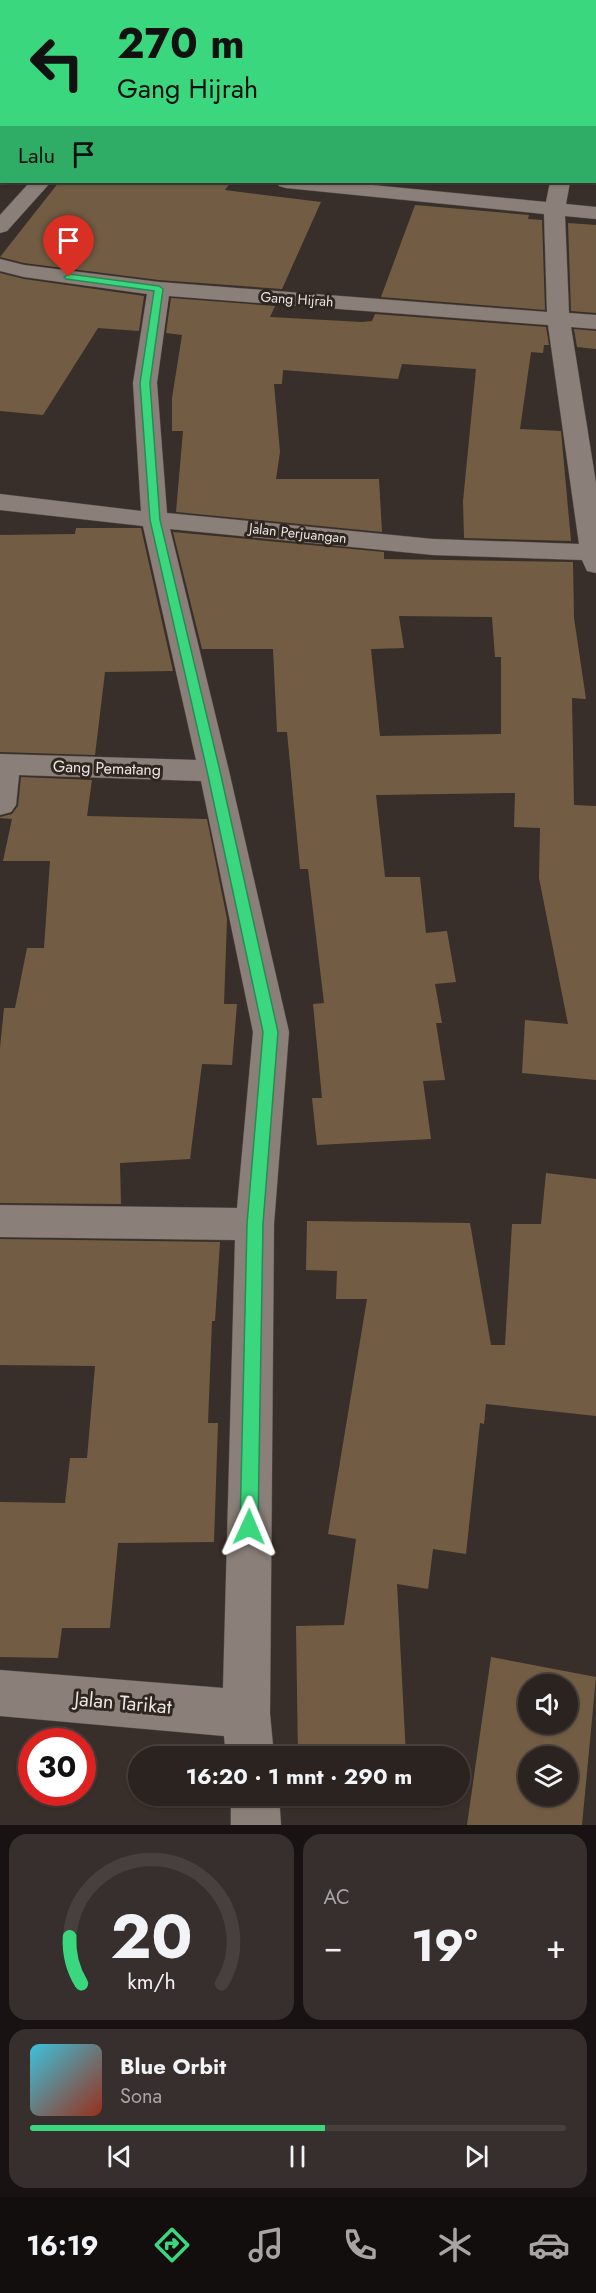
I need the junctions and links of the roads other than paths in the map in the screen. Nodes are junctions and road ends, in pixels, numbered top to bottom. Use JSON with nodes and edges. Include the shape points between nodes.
{"nodes":[{"id":1,"x":40,"y":183,"type":"edge"},
{"id":2,"x":296,"y":183,"type":"edge"},
{"id":3,"x":560,"y":183,"type":"edge"},
{"id":4,"x":554,"y":210,"type":"junction"},
{"id":5,"x":596,"y":213,"type":"edge"},
{"id":6,"x":0,"y":227,"type":"edge"},
{"id":7,"x":0,"y":265,"type":"edge"},
{"id":8,"x":159,"y":289,"type":"junction"},
{"id":9,"x":558,"y":319,"type":"junction"},
{"id":10,"x":596,"y":322,"type":"edge"},
{"id":11,"x":0,"y":502,"type":"edge"},
{"id":12,"x":155,"y":520,"type":"junction"},
{"id":13,"x":595,"y":556,"type":"edge"},
{"id":14,"x":2,"y":764,"type":"edge"},
{"id":15,"x":214,"y":771,"type":"junction"},
{"id":16,"x":0,"y":805,"type":"edge"},
{"id":17,"x":0,"y":1221,"type":"edge"},
{"id":18,"x":255,"y":1224,"type":"junction"},
{"id":19,"x":0,"y":1693,"type":"edge"},
{"id":20,"x":248,"y":1735,"type":"edge"}],
"edges":[{"from":1,"to":6,"type":"street"},
{"from":2,"to":4,"type":"street"},
{"from":3,"to":4,"type":"street"},
{"from":4,"to":5,"type":"street"},
{"from":4,"to":9,"type":"street"},
{"from":7,"to":8,"type":"street","name":"Gang Hijrah"},
{"from":8,"to":9,"type":"street","name":"Gang Hijrah"},
{"from":8,"to":12,"type":"street","via":[[145,383]]},
{"from":9,"to":10,"type":"street","name":"Gang Hijrah"},
{"from":9,"to":13,"type":"street"},
{"from":11,"to":12,"type":"street","name":"Jalan Perjuangan"},
{"from":12,"to":13,"type":"street","name":"Jalan Perjuangan","via":[[433,547]]},
{"from":12,"to":15,"type":"street"},
{"from":14,"to":15,"type":"street","name":"Gang Pematang"},
{"from":14,"to":16,"type":"street"},
{"from":15,"to":18,"type":"street","via":[[271,1032]]},
{"from":17,"to":18,"type":"street"},
{"from":18,"to":20,"type":"street"},
{"from":19,"to":20,"type":"street","name":"Jalan Tarikat"}]}
